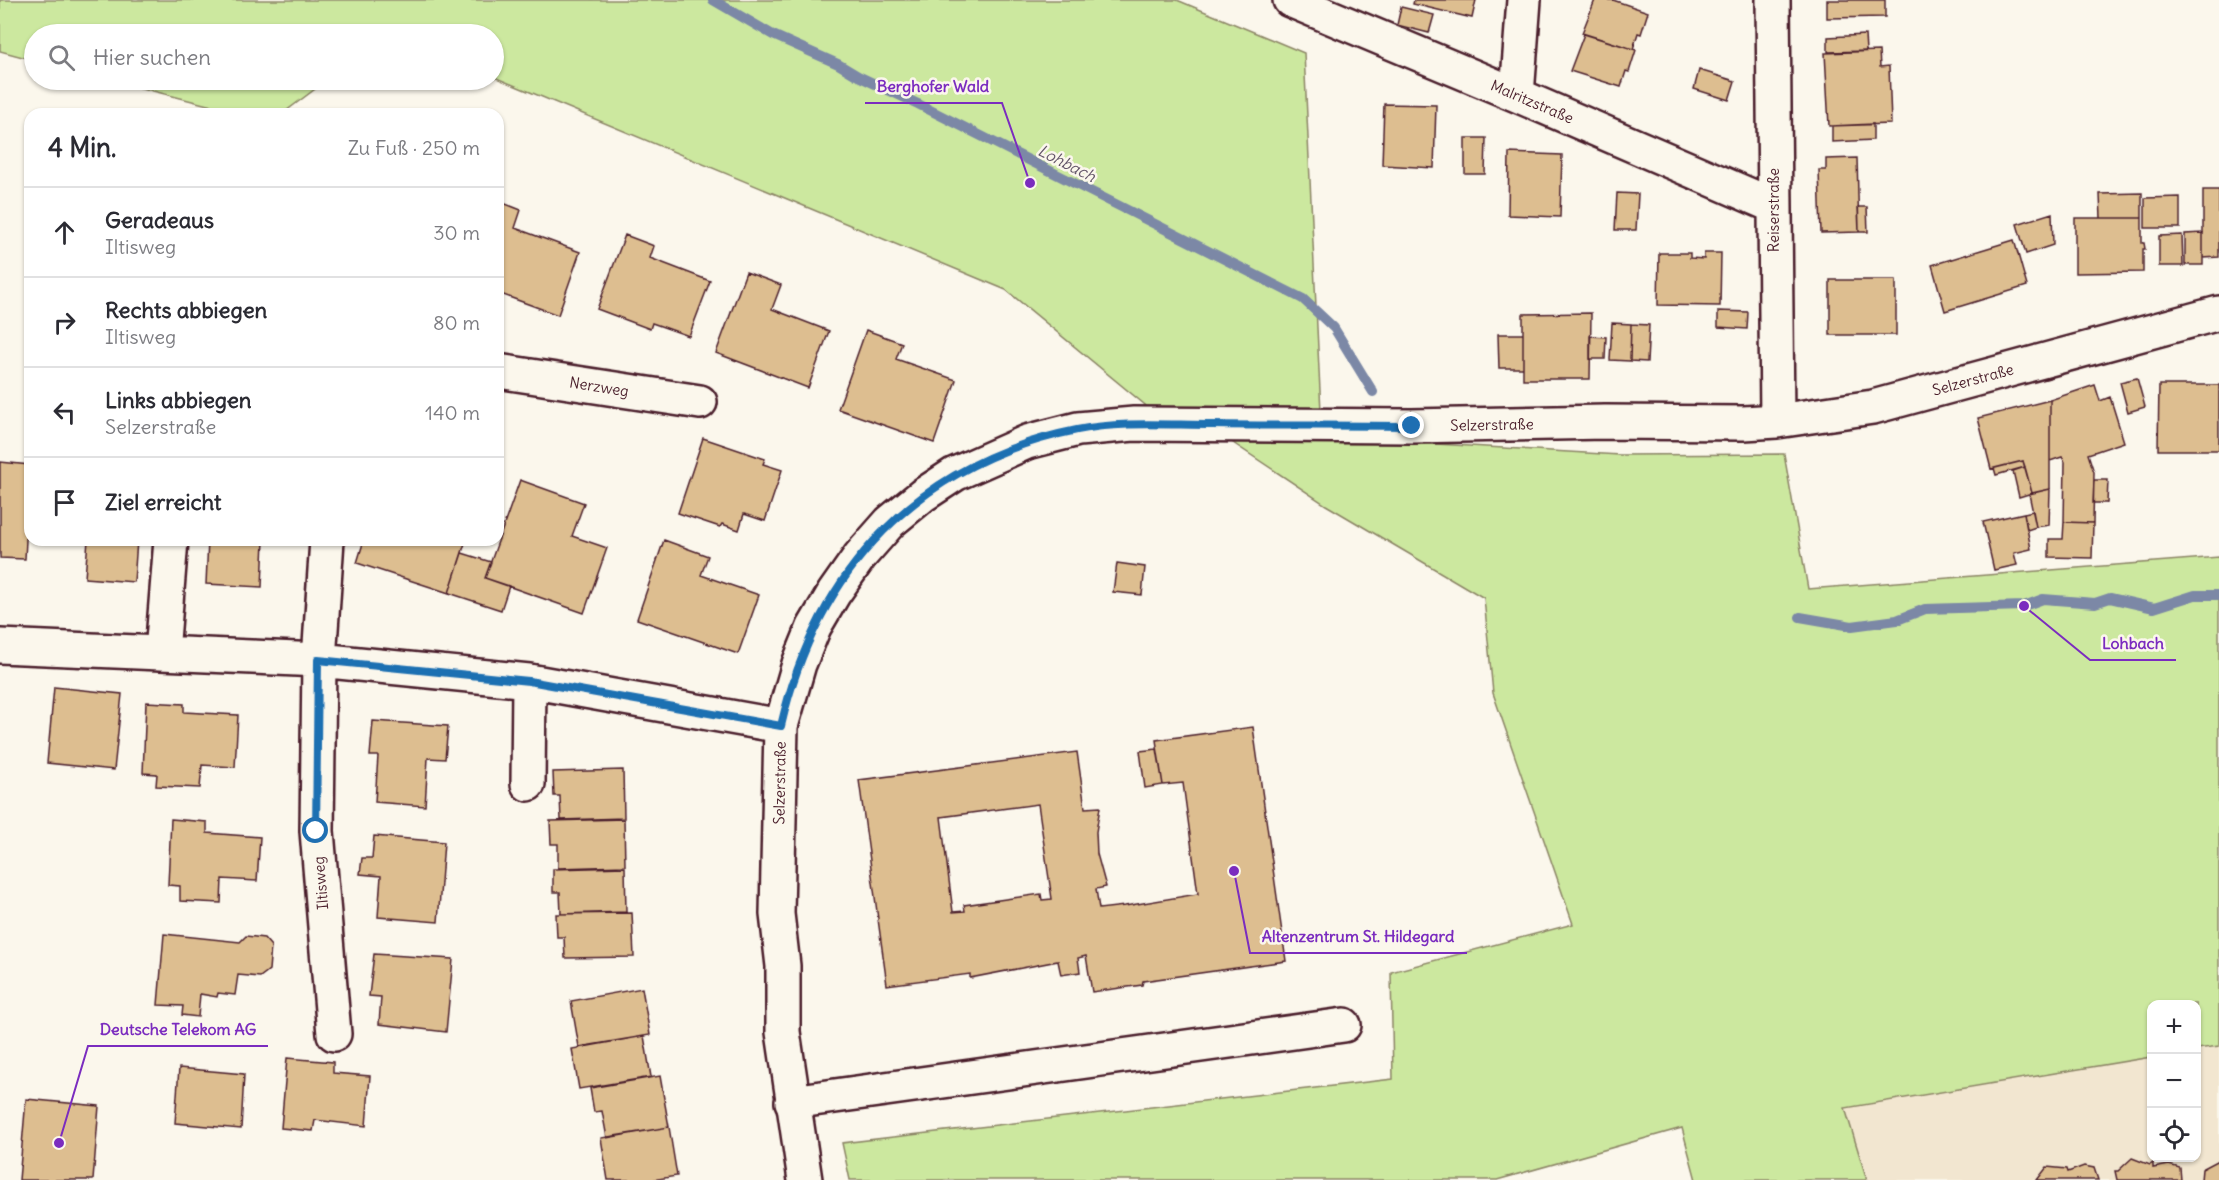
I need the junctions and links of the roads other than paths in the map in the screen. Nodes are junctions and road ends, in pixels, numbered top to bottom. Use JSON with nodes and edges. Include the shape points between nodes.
{"nodes":[{"id":1,"x":1290,"y":0,"type":"edge"},
{"id":2,"x":1524,"y":0,"type":"edge"},
{"id":3,"x":1773,"y":0,"type":"edge"},
{"id":4,"x":1517,"y":95,"type":"junction"},
{"id":5,"x":1774,"y":206,"type":"junction"},
{"id":6,"x":2219,"y":313,"type":"edge"},
{"id":7,"x":504,"y":372,"type":"edge"},
{"id":8,"x":700,"y":402,"type":"dead end"},
{"id":9,"x":1777,"y":421,"type":"junction"},
{"id":10,"x":171,"y":546,"type":"edge"},
{"id":11,"x":327,"y":546,"type":"edge"},
{"id":12,"x":0,"y":646,"type":"edge"},
{"id":13,"x":162,"y":653,"type":"junction"},
{"id":14,"x":318,"y":660,"type":"junction"},
{"id":15,"x":529,"y":681,"type":"junction"},
{"id":16,"x":781,"y":726,"type":"junction"},
{"id":17,"x":528,"y":784,"type":"dead end"},
{"id":18,"x":1344,"y":1025,"type":"dead end"},
{"id":19,"x":334,"y":1035,"type":"dead end"},
{"id":20,"x":792,"y":1102,"type":"junction"},
{"id":21,"x":805,"y":1180,"type":"edge"}],
"edges":[{"from":1,"to":4,"type":"street","name":"Malritzstraße"},
{"from":2,"to":4,"type":"street"},
{"from":3,"to":5,"type":"street","name":"Reiserstraße"},
{"from":4,"to":5,"type":"street","name":"Malritzstraße"},
{"from":5,"to":9,"type":"street","name":"Reiserstraße"},
{"from":6,"to":9,"type":"street","name":"Selzerstraße","via":[[1873,407]]},
{"from":7,"to":8,"type":"street","name":"Nerzweg"},
{"from":9,"to":16,"type":"street","name":"Selzerstraße","via":[[1412,426],[1134,424],[1078,429],[1027,442],[955,474],[923,495],[890,522],[860,556],[814,627],[788,694]]},
{"from":10,"to":13,"type":"street"},
{"from":11,"to":14,"type":"street"},
{"from":12,"to":13,"type":"street"},
{"from":13,"to":14,"type":"street"},
{"from":14,"to":15,"type":"street"},
{"from":14,"to":19,"type":"street","name":"Iltisweg","via":[[316,831]]},
{"from":15,"to":16,"type":"street"},
{"from":15,"to":17,"type":"street"},
{"from":16,"to":20,"type":"street","name":"Selzerstraße","via":[[777,914],[783,966],[783,1032]]},
{"from":18,"to":20,"type":"street"},
{"from":20,"to":21,"type":"street","name":"Selzerstraße"}]}
